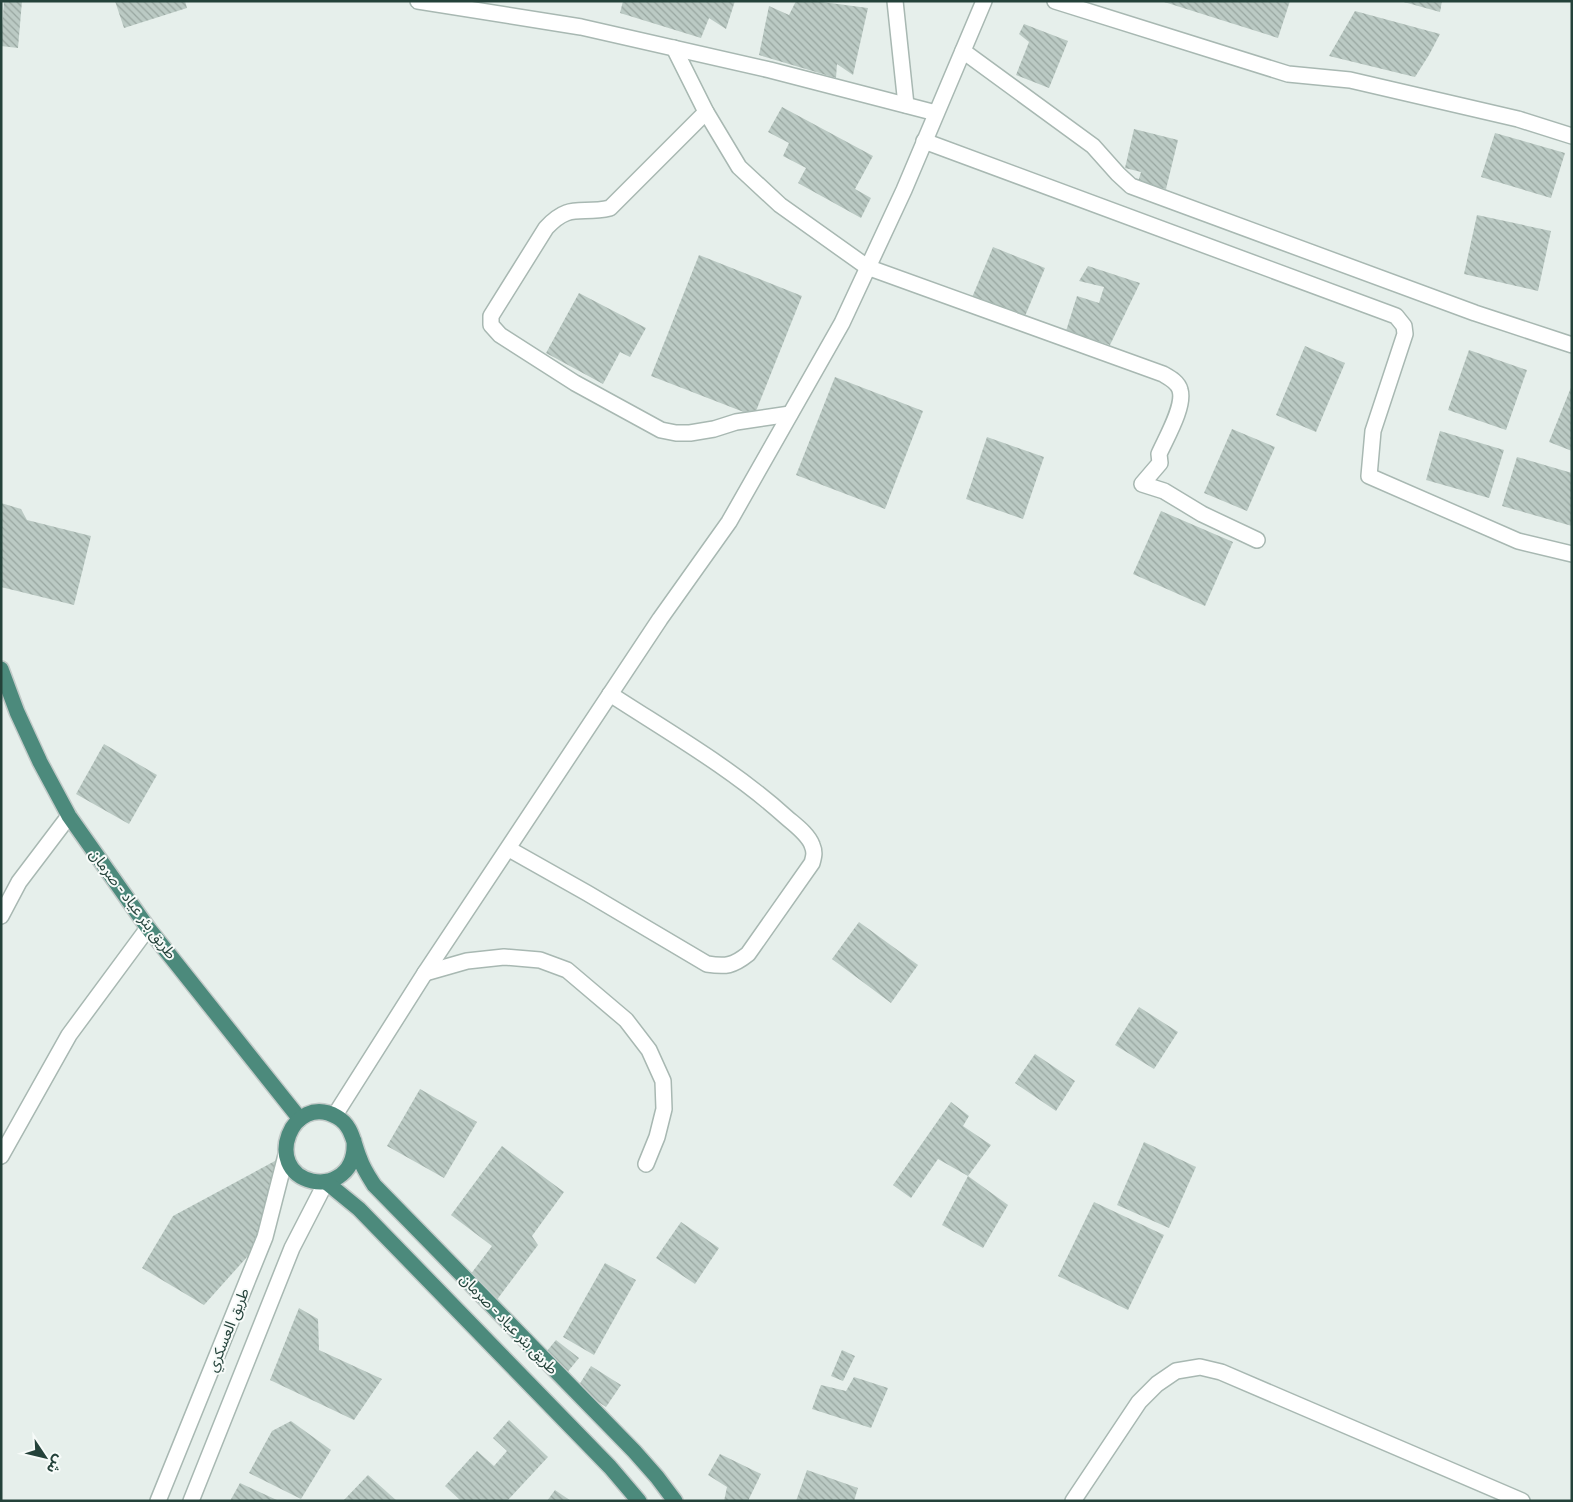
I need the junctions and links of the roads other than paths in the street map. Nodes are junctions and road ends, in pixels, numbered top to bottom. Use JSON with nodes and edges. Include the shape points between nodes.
{"nodes":[{"id":1,"x":418,"y":1,"type":"edge"},
{"id":2,"x":895,"y":1,"type":"edge"},
{"id":3,"x":984,"y":1,"type":"edge"},
{"id":4,"x":1055,"y":1,"type":"edge"},
{"id":5,"x":674,"y":48,"type":"junction"},
{"id":6,"x":963,"y":51,"type":"junction"},
{"id":7,"x":906,"y":105,"type":"junction"},
{"id":8,"x":706,"y":112,"type":"junction"},
{"id":9,"x":936,"y":113,"type":"junction"},
{"id":10,"x":1572,"y":136,"type":"edge"},
{"id":11,"x":924,"y":141,"type":"junction"},
{"id":12,"x":867,"y":268,"type":"junction"},
{"id":13,"x":1572,"y":345,"type":"edge"},
{"id":14,"x":790,"y":414,"type":"junction"},
{"id":15,"x":1257,"y":540,"type":"dead end"},
{"id":16,"x":1572,"y":554,"type":"edge"},
{"id":17,"x":1,"y":669,"type":"edge"},
{"id":18,"x":610,"y":694,"type":"junction"},
{"id":19,"x":69,"y":816,"type":"junction"},
{"id":20,"x":508,"y":849,"type":"junction"},
{"id":21,"x":1,"y":916,"type":"edge"},
{"id":22,"x":148,"y":928,"type":"junction"},
{"id":23,"x":425,"y":974,"type":"junction"},
{"id":24,"x":335,"y":1115,"type":"junction"},
{"id":25,"x":300,"y":1119,"type":"junction"},
{"id":26,"x":354,"y":1141,"type":"junction"},
{"id":27,"x":286,"y":1155,"type":"junction"},
{"id":28,"x":1,"y":1156,"type":"edge"},
{"id":29,"x":646,"y":1164,"type":"dead end"},
{"id":30,"x":326,"y":1182,"type":"junction"},
{"id":31,"x":158,"y":1501,"type":"edge"},
{"id":32,"x":191,"y":1501,"type":"edge"},
{"id":33,"x":639,"y":1501,"type":"edge"},
{"id":34,"x":675,"y":1501,"type":"edge"},
{"id":35,"x":1073,"y":1501,"type":"edge"},
{"id":36,"x":1522,"y":1501,"type":"edge"}],
"edges":[{"from":1,"to":5,"type":"street","via":[[581,27]]},
{"from":2,"to":7,"type":"street"},
{"from":3,"to":6,"type":"street"},
{"from":4,"to":10,"type":"street","via":[[1288,74],[1350,80],[1518,119]]},
{"from":5,"to":7,"type":"street"},
{"from":5,"to":8,"type":"street"},
{"from":6,"to":9,"type":"street"},
{"from":6,"to":13,"type":"street","via":[[1093,146],[1131,186],[1475,313]]},
{"from":7,"to":9,"type":"street"},
{"from":8,"to":12,"type":"street","via":[[740,167],[780,205]]},
{"from":8,"to":14,"type":"street","via":[[610,208],[569,211],[556,217],[491,316],[491,325],[500,335],[575,383],[661,430],[676,434]]},
{"from":9,"to":11,"type":"street"},
{"from":11,"to":12,"type":"street"},
{"from":11,"to":16,"type":"street","via":[[1396,316],[1404,326],[1405,334],[1372,431],[1369,476],[1518,541]]},
{"from":12,"to":14,"type":"street","via":[[842,323]]},
{"from":12,"to":15,"type":"street","via":[[1174,380],[1180,388],[1181,402],[1158,454],[1160,463],[1142,484],[1164,491],[1202,514]]},
{"from":14,"to":18,"type":"street","via":[[729,522]]},
{"from":17,"to":19,"type":"highway","name":"طريق بئر عياد - صرمان","via":[[18,712]]},
{"from":18,"to":20,"type":"street"},
{"from":18,"to":20,"type":"street","via":[[746,783],[776,808],[812,843],[815,854],[812,863],[748,954],[724,966],[707,964]]},
{"from":19,"to":21,"type":"street","via":[[19,882]]},
{"from":19,"to":22,"type":"highway","name":"طريق بئر عياد - صرمان"},
{"from":20,"to":23,"type":"street"},
{"from":22,"to":25,"type":"highway","name":"طريق بئر عياد - صرمان"},
{"from":22,"to":28,"type":"street","via":[[69,1035]]},
{"from":23,"to":24,"type":"street"},
{"from":23,"to":29,"type":"street","via":[[467,961],[504,957],[540,960],[567,970],[626,1020],[650,1050],[663,1081],[664,1109]]},
{"from":24,"to":25,"type":"highway","via":[[313,1113]]},
{"from":24,"to":26,"type":"highway","via":[[348,1126]]},
{"from":25,"to":27,"type":"highway","via":[[288,1135]]},
{"from":26,"to":30,"type":"highway","via":[[353,1159],[348,1167]]},
{"from":26,"to":34,"type":"highway","name":"طريق بئر عياد - صرمان","via":[[374,1186],[634,1451]]},
{"from":27,"to":30,"type":"highway","via":[[290,1165],[302,1176]]},
{"from":27,"to":31,"type":"street","name":"طريق العسكري","via":[[266,1238]]},
{"from":30,"to":32,"type":"street","name":"طريق العسكري","via":[[292,1248]]},
{"from":30,"to":33,"type":"highway","name":"طريق بئر عياد - صرمان","via":[[358,1209],[610,1467]]},
{"from":35,"to":36,"type":"street","via":[[1139,1402],[1176,1371],[1200,1367],[1221,1372]]}]}
